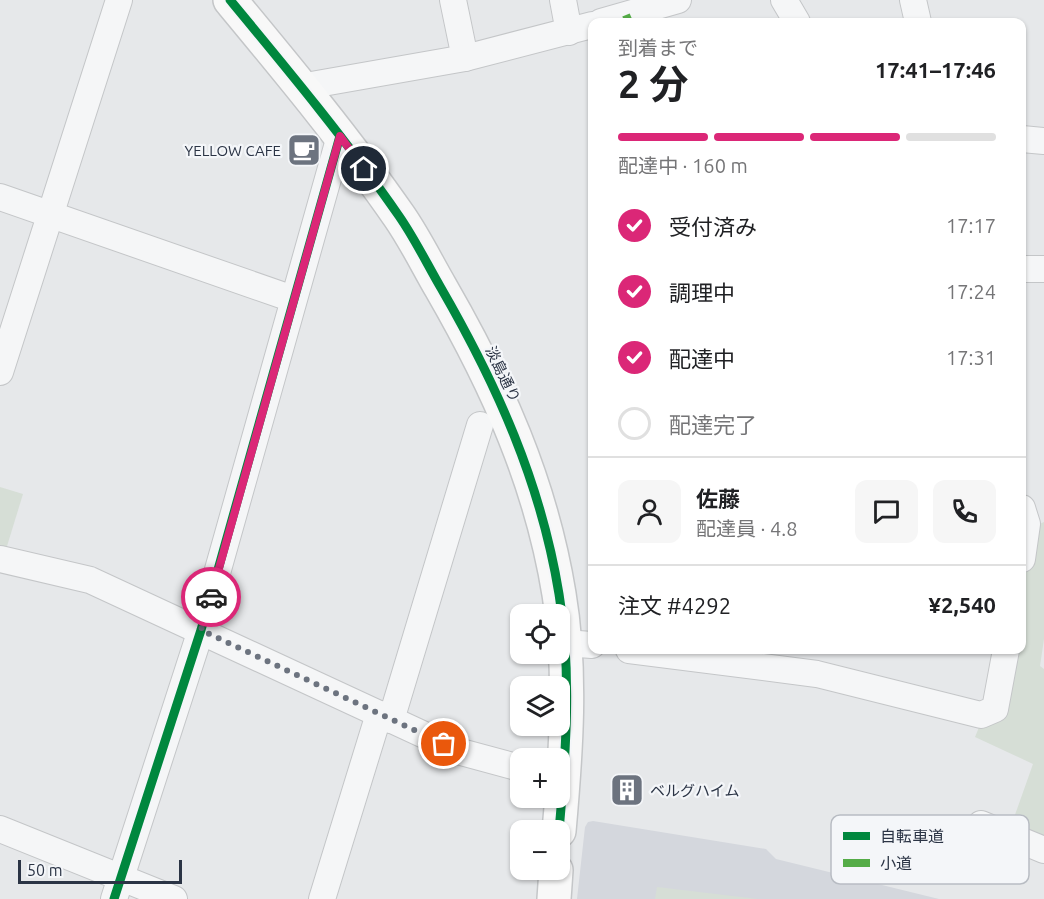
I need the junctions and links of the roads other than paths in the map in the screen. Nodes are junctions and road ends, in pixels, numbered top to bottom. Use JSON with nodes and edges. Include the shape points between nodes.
{"nodes":[{"id":1,"x":119,"y":0,"type":"edge"},
{"id":2,"x":230,"y":0,"type":"edge"},
{"id":3,"x":453,"y":0,"type":"edge"},
{"id":4,"x":563,"y":0,"type":"edge"},
{"id":5,"x":678,"y":0,"type":"edge"},
{"id":6,"x":784,"y":0,"type":"edge"},
{"id":7,"x":913,"y":0,"type":"edge"},
{"id":8,"x":630,"y":18,"type":"edge"},
{"id":9,"x":795,"y":18,"type":"edge"},
{"id":10,"x":917,"y":18,"type":"edge"},
{"id":11,"x":581,"y":29,"type":"edge"},
{"id":12,"x":465,"y":58,"type":"junction"},
{"id":13,"x":300,"y":87,"type":"junction"},
{"id":14,"x":340,"y":136,"type":"junction"},
{"id":15,"x":1026,"y":139,"type":"edge"},
{"id":16,"x":1044,"y":141,"type":"edge"},
{"id":17,"x":0,"y":197,"type":"edge"},
{"id":18,"x":52,"y":217,"type":"junction"},
{"id":19,"x":1026,"y":269,"type":"edge"},
{"id":20,"x":1044,"y":269,"type":"edge"},
{"id":21,"x":293,"y":299,"type":"junction"},
{"id":22,"x":0,"y":372,"type":"edge"},
{"id":23,"x":480,"y":425,"type":"dead end"},
{"id":24,"x":1026,"y":519,"type":"edge"},
{"id":25,"x":1026,"y":536,"type":"edge"},
{"id":26,"x":0,"y":559,"type":"edge"},
{"id":27,"x":201,"y":630,"type":"junction"},
{"id":28,"x":578,"y":644,"type":"edge"},
{"id":29,"x":660,"y":654,"type":"edge"},
{"id":30,"x":1005,"y":654,"type":"edge"},
{"id":31,"x":385,"y":717,"type":"junction"},
{"id":32,"x":565,"y":748,"type":"edge"},
{"id":33,"x":510,"y":765,"type":"edge"},
{"id":34,"x":0,"y":829,"type":"edge"},
{"id":35,"x":1029,"y":844,"type":"edge"},
{"id":36,"x":1044,"y":850,"type":"edge"},
{"id":37,"x":555,"y":880,"type":"edge"},
{"id":38,"x":117,"y":888,"type":"edge"},
{"id":39,"x":174,"y":899,"type":"edge"},
{"id":40,"x":322,"y":899,"type":"edge"},
{"id":41,"x":554,"y":899,"type":"edge"}],
"edges":[{"from":1,"to":18,"type":"street"},
{"from":2,"to":13,"type":"main road","name":"淡島通り"},
{"from":3,"to":12,"type":"street"},
{"from":4,"to":11,"type":"street"},
{"from":5,"to":8,"type":"street"},
{"from":6,"to":9,"type":"street"},
{"from":7,"to":10,"type":"street"},
{"from":11,"to":12,"type":"street"},
{"from":12,"to":13,"type":"street"},
{"from":13,"to":14,"type":"main road","name":"淡島通り"},
{"from":14,"to":21,"type":"street"},
{"from":14,"to":28,"type":"main road","name":"淡島通り","via":[[400,217],[495,386],[539,504]]},
{"from":15,"to":16,"type":"street"},
{"from":17,"to":18,"type":"street"},
{"from":18,"to":21,"type":"street"},
{"from":18,"to":22,"type":"street"},
{"from":19,"to":20,"type":"street"},
{"from":21,"to":27,"type":"street"},
{"from":23,"to":31,"type":"street"},
{"from":24,"to":25,"type":"street"},
{"from":26,"to":27,"type":"street","via":[[90,580]]},
{"from":27,"to":31,"type":"street"},
{"from":27,"to":38,"type":"street"},
{"from":28,"to":32,"type":"main road","name":"淡島通り"},
{"from":29,"to":30,"type":"street","via":[[817,674],[981,715],[995,709]]},
{"from":31,"to":33,"type":"street","via":[[461,752]]},
{"from":31,"to":40,"type":"street"},
{"from":34,"to":38,"type":"street"},
{"from":35,"to":36,"type":"street"},
{"from":37,"to":41,"type":"main road"},
{"from":38,"to":39,"type":"street"}]}
